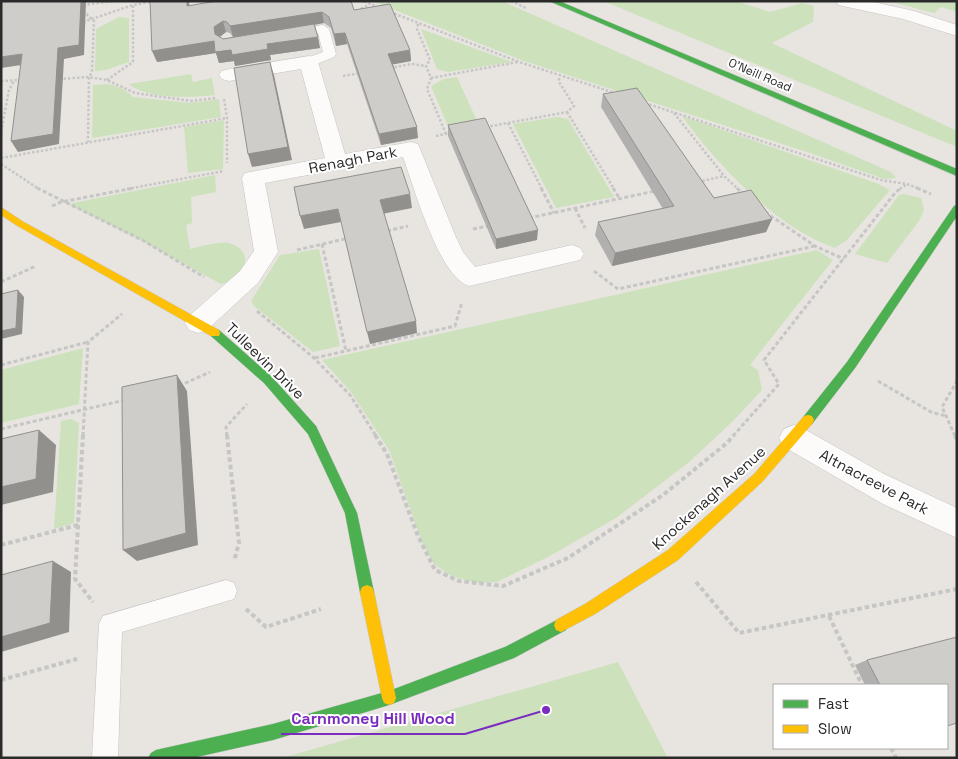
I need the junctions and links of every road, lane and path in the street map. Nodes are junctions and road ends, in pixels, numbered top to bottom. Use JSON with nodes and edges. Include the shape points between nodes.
{"nodes":[{"id":1,"x":81,"y":1,"type":"edge"},
{"id":2,"x":113,"y":1,"type":"edge"},
{"id":3,"x":154,"y":1,"type":"edge"},
{"id":4,"x":364,"y":1,"type":"edge"},
{"id":5,"x":552,"y":1,"type":"edge"},
{"id":6,"x":844,"y":1,"type":"edge"},
{"id":7,"x":133,"y":4,"type":"junction"},
{"id":8,"x":370,"y":4,"type":"junction"},
{"id":9,"x":80,"y":6,"type":"junction"},
{"id":10,"x":92,"y":20,"type":"junction"},
{"id":11,"x":82,"y":22,"type":"edge"},
{"id":12,"x":418,"y":24,"type":"junction"},
{"id":13,"x":323,"y":29,"type":"junction"},
{"id":14,"x":957,"y":31,"type":"edge"},
{"id":15,"x":275,"y":37,"type":"edge"},
{"id":16,"x":309,"y":62,"type":"junction"},
{"id":17,"x":518,"y":62,"type":"junction"},
{"id":18,"x":426,"y":66,"type":"junction"},
{"id":19,"x":383,"y":69,"type":"edge"},
{"id":20,"x":364,"y":73,"type":"edge"},
{"id":21,"x":229,"y":75,"type":"dead end"},
{"id":22,"x":558,"y":76,"type":"junction"},
{"id":23,"x":90,"y":77,"type":"junction"},
{"id":24,"x":431,"y":78,"type":"junction"},
{"id":25,"x":52,"y":79,"type":"edge"},
{"id":26,"x":24,"y":80,"type":"edge"},
{"id":27,"x":107,"y":80,"type":"junction"},
{"id":28,"x":14,"y":81,"type":"junction"},
{"id":29,"x":315,"y":81,"type":"junction"},
{"id":30,"x":1,"y":82,"type":"edge"},
{"id":31,"x":621,"y":95,"type":"edge"},
{"id":32,"x":224,"y":96,"type":"dead end"},
{"id":33,"x":638,"y":101,"type":"edge"},
{"id":34,"x":567,"y":112,"type":"junction"},
{"id":35,"x":674,"y":112,"type":"junction"},
{"id":36,"x":227,"y":118,"type":"dead end"},
{"id":37,"x":508,"y":123,"type":"junction"},
{"id":38,"x":481,"y":128,"type":"edge"},
{"id":39,"x":1,"y":132,"type":"edge"},
{"id":40,"x":454,"y":132,"type":"edge"},
{"id":41,"x":446,"y":134,"type":"junction"},
{"id":42,"x":88,"y":142,"type":"junction"},
{"id":43,"x":411,"y":149,"type":"junction"},
{"id":44,"x":1,"y":158,"type":"edge"},
{"id":45,"x":337,"y":163,"type":"junction"},
{"id":46,"x":1,"y":164,"type":"edge"},
{"id":47,"x":957,"y":173,"type":"edge"},
{"id":48,"x":724,"y":176,"type":"junction"},
{"id":49,"x":253,"y":178,"type":"junction"},
{"id":50,"x":696,"y":182,"type":"edge"},
{"id":51,"x":658,"y":190,"type":"edge"},
{"id":52,"x":620,"y":198,"type":"junction"},
{"id":53,"x":749,"y":199,"type":"edge"},
{"id":54,"x":61,"y":202,"type":"junction"},
{"id":55,"x":575,"y":208,"type":"junction"},
{"id":56,"x":957,"y":208,"type":"edge"},
{"id":57,"x":1,"y":210,"type":"edge"},
{"id":58,"x":764,"y":210,"type":"edge"},
{"id":59,"x":554,"y":213,"type":"junction"},
{"id":60,"x":526,"y":218,"type":"edge"},
{"id":61,"x":19,"y":223,"type":"junction"},
{"id":62,"x":498,"y":224,"type":"edge"},
{"id":63,"x":440,"y":228,"type":"junction"},
{"id":64,"x":379,"y":232,"type":"edge"},
{"id":65,"x":350,"y":238,"type":"edge"},
{"id":66,"x":322,"y":244,"type":"junction"},
{"id":67,"x":815,"y":246,"type":"junction"},
{"id":68,"x":266,"y":252,"type":"junction"},
{"id":69,"x":572,"y":254,"type":"junction"},
{"id":70,"x":844,"y":259,"type":"junction"},
{"id":71,"x":469,"y":277,"type":"junction"},
{"id":72,"x":231,"y":293,"type":"junction"},
{"id":73,"x":148,"y":294,"type":"junction"},
{"id":74,"x":198,"y":323,"type":"junction"},
{"id":75,"x":88,"y":342,"type":"junction"},
{"id":76,"x":346,"y":351,"type":"junction"},
{"id":77,"x":242,"y":357,"type":"junction"},
{"id":78,"x":314,"y":358,"type":"junction"},
{"id":79,"x":1,"y":365,"type":"edge"},
{"id":80,"x":851,"y":365,"type":"junction"},
{"id":81,"x":268,"y":380,"type":"junction"},
{"id":82,"x":957,"y":381,"type":"edge"},
{"id":83,"x":175,"y":388,"type":"edge"},
{"id":84,"x":129,"y":399,"type":"edge"},
{"id":85,"x":84,"y":409,"type":"junction"},
{"id":86,"x":946,"y":416,"type":"junction"},
{"id":87,"x":1,"y":429,"type":"edge"},
{"id":88,"x":794,"y":438,"type":"junction"},
{"id":89,"x":957,"y":440,"type":"edge"},
{"id":90,"x":957,"y":523,"type":"edge"},
{"id":91,"x":78,"y":525,"type":"junction"},
{"id":92,"x":1,"y":545,"type":"edge"},
{"id":93,"x":673,"y":554,"type":"junction"},
{"id":94,"x":957,"y":589,"type":"edge"},
{"id":95,"x":226,"y":591,"type":"junction"},
{"id":96,"x":321,"y":609,"type":"dead end"},
{"id":97,"x":829,"y":616,"type":"junction"},
{"id":98,"x":111,"y":624,"type":"junction"},
{"id":99,"x":109,"y":650,"type":"junction"},
{"id":100,"x":1,"y":680,"type":"edge"},
{"id":101,"x":862,"y":684,"type":"edge"},
{"id":102,"x":389,"y":698,"type":"junction"},
{"id":103,"x":105,"y":758,"type":"edge"},
{"id":104,"x":156,"y":758,"type":"edge"}],
"edges":[{"from":1,"to":9,"type":"path"},
{"from":2,"to":9,"type":"path"},
{"from":3,"to":7,"type":"path"},
{"from":4,"to":8,"type":"path"},
{"from":5,"to":47,"type":"street","name":"O'Neill Road"},
{"from":6,"to":14,"type":"street","via":[[908,15]]},
{"from":7,"to":10,"type":"path"},
{"from":7,"to":27,"type":"path","via":[[133,62]]},
{"from":8,"to":12,"type":"path"},
{"from":8,"to":13,"type":"path"},
{"from":9,"to":10,"type":"path"},
{"from":10,"to":11,"type":"path"},
{"from":10,"to":23,"type":"path"},
{"from":12,"to":17,"type":"path"},
{"from":12,"to":18,"type":"path","via":[[417,29],[430,60]]},
{"from":13,"to":15,"type":"lane"},
{"from":13,"to":16,"type":"lane","via":[[330,54]]},
{"from":16,"to":21,"type":"street"},
{"from":16,"to":29,"type":"street"},
{"from":17,"to":22,"type":"path"},
{"from":17,"to":24,"type":"path"},
{"from":18,"to":19,"type":"path","via":[[412,64]]},
{"from":18,"to":24,"type":"path"},
{"from":20,"to":29,"type":"path"},
{"from":22,"to":31,"type":"path"},
{"from":22,"to":34,"type":"path","via":[[574,106]]},
{"from":23,"to":25,"type":"path"},
{"from":23,"to":27,"type":"path"},
{"from":23,"to":42,"type":"path"},
{"from":24,"to":41,"type":"path","via":[[427,89]]},
{"from":26,"to":28,"type":"path"},
{"from":27,"to":32,"type":"path","via":[[135,92],[191,101]]},
{"from":28,"to":30,"type":"path"},
{"from":28,"to":39,"type":"path"},
{"from":29,"to":45,"type":"street"},
{"from":33,"to":35,"type":"path"},
{"from":34,"to":37,"type":"path"},
{"from":34,"to":52,"type":"path"},
{"from":35,"to":48,"type":"path"},
{"from":35,"to":70,"type":"path","via":[[881,180],[907,184],[895,193]]},
{"from":36,"to":42,"type":"path"},
{"from":37,"to":38,"type":"path"},
{"from":37,"to":59,"type":"path"},
{"from":40,"to":41,"type":"path"},
{"from":41,"to":43,"type":"path","via":[[424,138]]},
{"from":42,"to":44,"type":"path"},
{"from":43,"to":45,"type":"street","name":"Renagh Park"},
{"from":43,"to":63,"type":"street","name":"Renagh Park"},
{"from":45,"to":49,"type":"street","name":"Renagh Park"},
{"from":46,"to":54,"type":"path"},
{"from":48,"to":50,"type":"path"},
{"from":48,"to":53,"type":"path"},
{"from":49,"to":54,"type":"path","via":[[227,171]]},
{"from":49,"to":68,"type":"street"},
{"from":51,"to":52,"type":"path"},
{"from":52,"to":55,"type":"path"},
{"from":54,"to":61,"type":"path"},
{"from":54,"to":72,"type":"path","via":[[137,238]]},
{"from":55,"to":59,"type":"path"},
{"from":55,"to":69,"type":"path","via":[[586,231]]},
{"from":56,"to":80,"type":"street","name":"Knockenagh Avenue"},
{"from":57,"to":61,"type":"street","name":"Tulleevin Drive"},
{"from":58,"to":67,"type":"path"},
{"from":59,"to":60,"type":"path"},
{"from":61,"to":73,"type":"street","name":"Tulleevin Drive"},
{"from":62,"to":63,"type":"path"},
{"from":63,"to":64,"type":"path"},
{"from":63,"to":71,"type":"street","name":"Renagh Park","via":[[453,256]]},
{"from":65,"to":66,"type":"path"},
{"from":66,"to":68,"type":"path","via":[[287,252]]},
{"from":66,"to":76,"type":"path"},
{"from":67,"to":69,"type":"path","via":[[618,289]]},
{"from":67,"to":70,"type":"path"},
{"from":68,"to":72,"type":"street","via":[[249,277]]},
{"from":69,"to":71,"type":"street"},
{"from":70,"to":78,"type":"path","via":[[764,360],[779,384],[728,443],[663,495],[568,558],[503,586],[459,581],[435,570],[418,536],[387,454],[350,396]]},
{"from":71,"to":76,"type":"path","via":[[455,326]]},
{"from":72,"to":74,"type":"street"},
{"from":72,"to":78,"type":"path"},
{"from":73,"to":74,"type":"street","name":"Tulleevin Drive"},
{"from":73,"to":75,"type":"path"},
{"from":74,"to":77,"type":"street","name":"Tulleevin Drive"},
{"from":75,"to":79,"type":"path"},
{"from":75,"to":85,"type":"path"},
{"from":76,"to":78,"type":"path"},
{"from":77,"to":81,"type":"street","name":"Tulleevin Drive"},
{"from":77,"to":83,"type":"path"},
{"from":80,"to":86,"type":"path","via":[[930,412]]},
{"from":80,"to":88,"type":"street","name":"Knockenagh Avenue"},
{"from":81,"to":95,"type":"path","via":[[226,427],[239,543]]},
{"from":81,"to":102,"type":"street","name":"Tulleevin Drive","via":[[312,430],[352,514]]},
{"from":82,"to":86,"type":"path","via":[[942,407]]},
{"from":84,"to":85,"type":"path"},
{"from":85,"to":87,"type":"path"},
{"from":85,"to":91,"type":"path"},
{"from":86,"to":89,"type":"path"},
{"from":88,"to":90,"type":"street","name":"Altnacreeve Park","via":[[852,474]]},
{"from":88,"to":93,"type":"street","name":"Knockenagh Avenue","via":[[758,478]]},
{"from":91,"to":92,"type":"path"},
{"from":91,"to":98,"type":"path","via":[[74,580]]},
{"from":93,"to":97,"type":"path","via":[[739,633]]},
{"from":93,"to":102,"type":"street","name":"Knockenagh Avenue","via":[[590,609],[509,653]]},
{"from":94,"to":97,"type":"path"},
{"from":95,"to":96,"type":"path","via":[[266,627]]},
{"from":95,"to":98,"type":"lane"},
{"from":97,"to":101,"type":"path"},
{"from":98,"to":99,"type":"lane"},
{"from":99,"to":100,"type":"path"},
{"from":99,"to":103,"type":"lane"},
{"from":102,"to":104,"type":"street","name":"Knockenagh Avenue","via":[[273,732]]}]}
